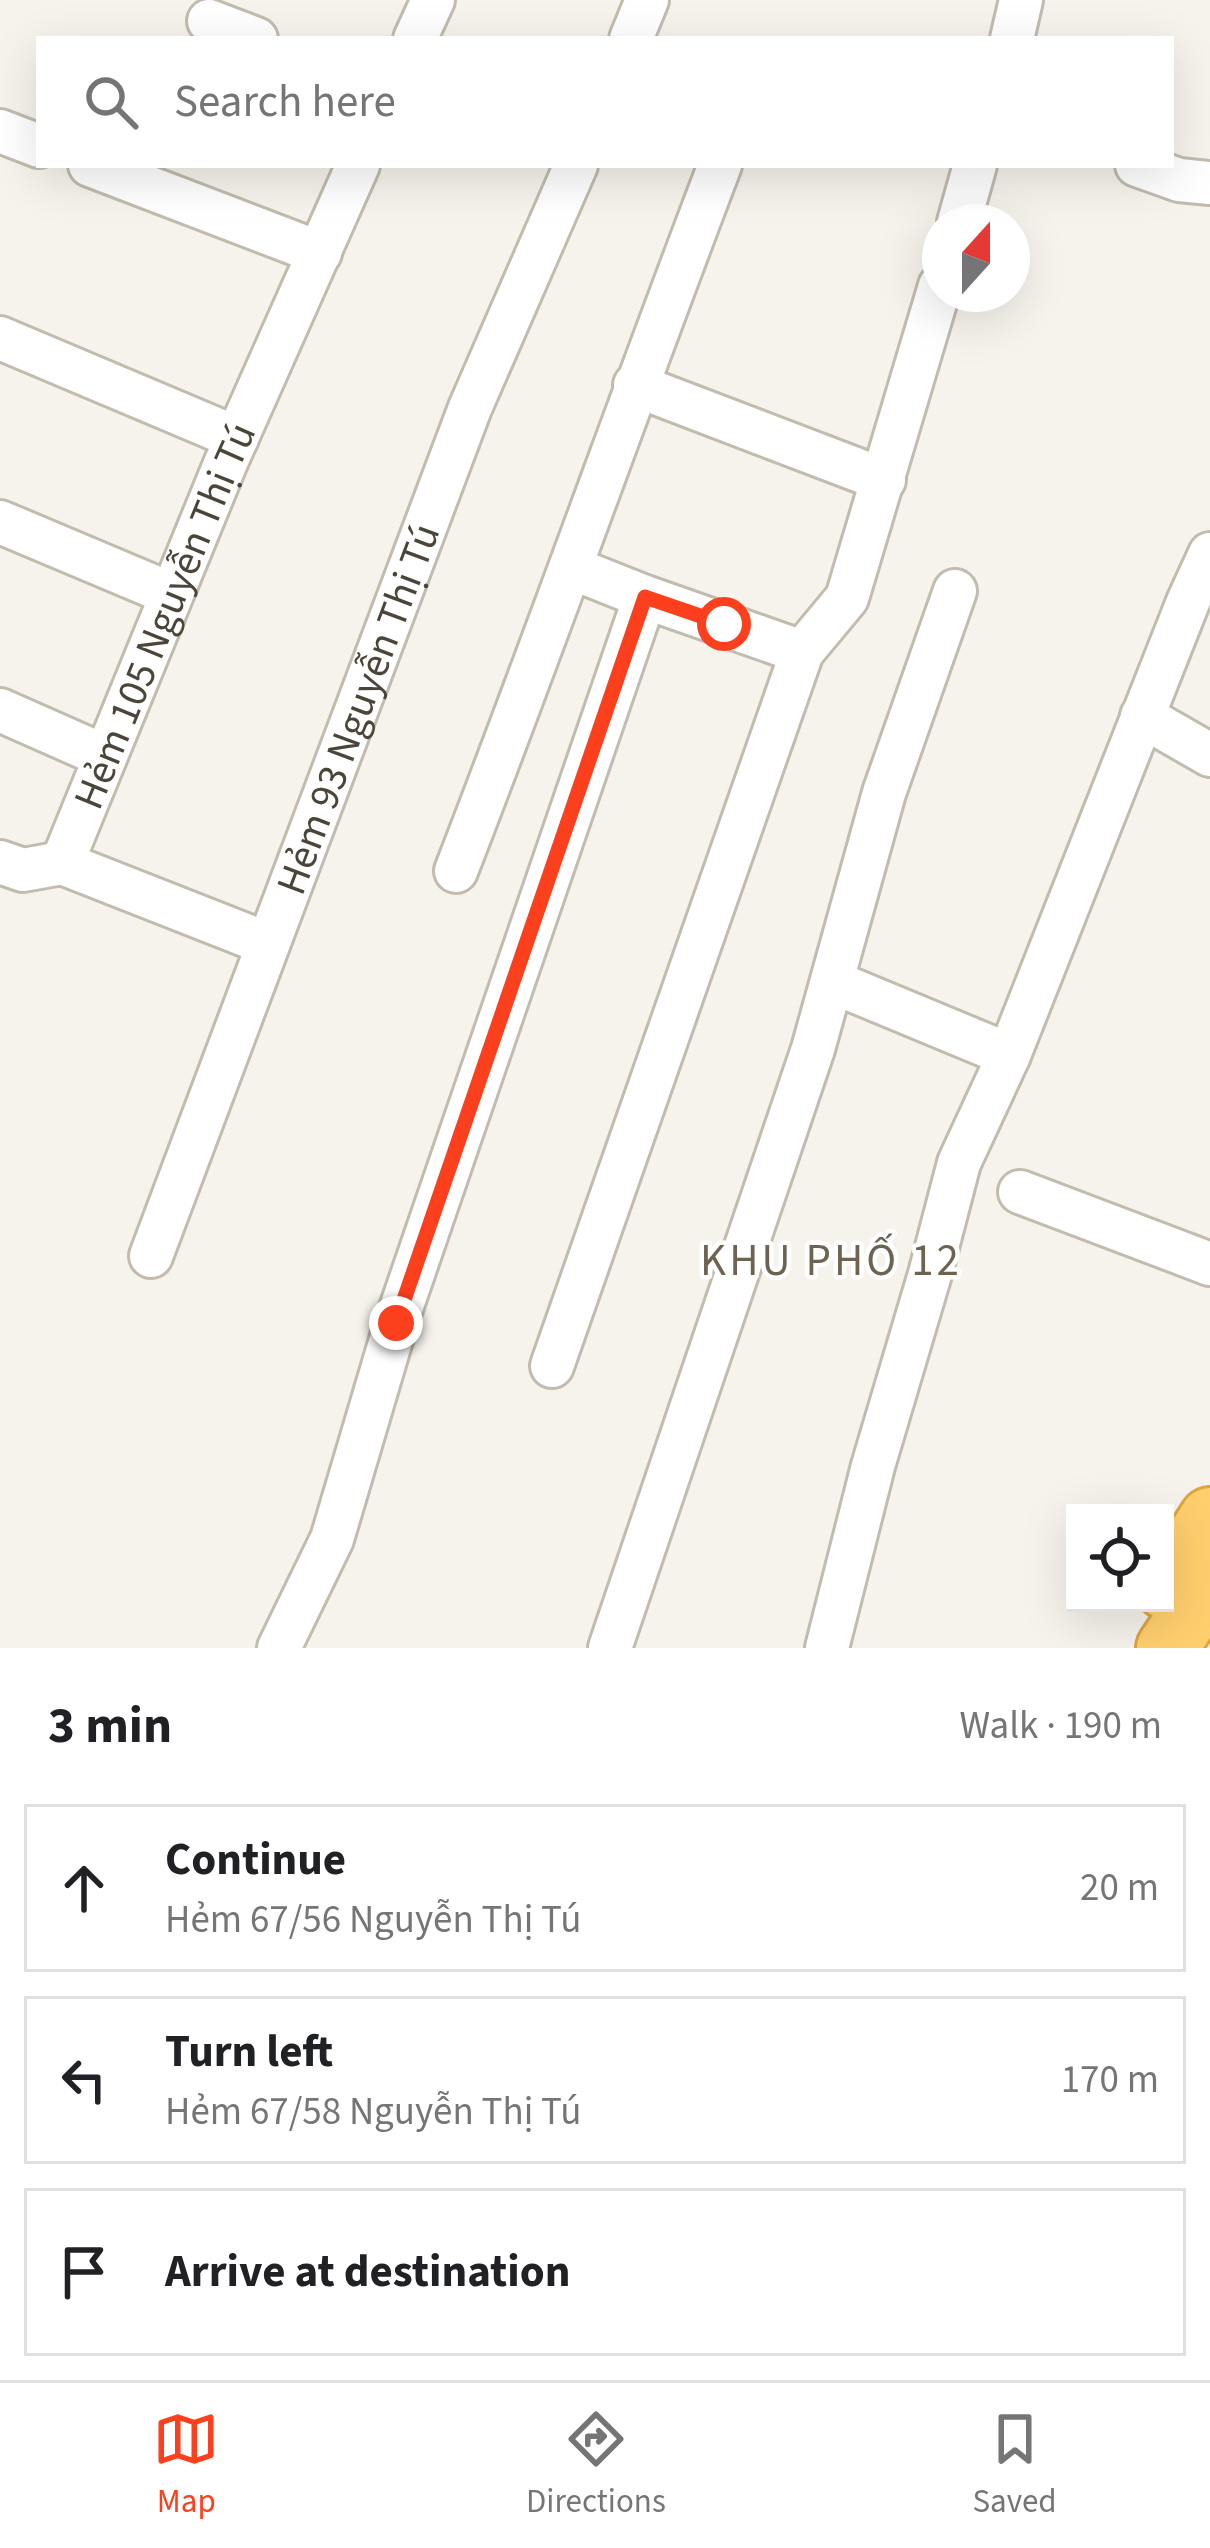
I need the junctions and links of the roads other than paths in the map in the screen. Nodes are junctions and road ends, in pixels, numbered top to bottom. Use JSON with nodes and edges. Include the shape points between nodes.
{"nodes":[{"id":1,"x":647,"y":0,"type":"edge"},
{"id":2,"x":1021,"y":0,"type":"edge"},
{"id":3,"x":208,"y":21,"type":"dead end"},
{"id":4,"x":248,"y":36,"type":"edge"},
{"id":5,"x":632,"y":36,"type":"edge"},
{"id":6,"x":1013,"y":36,"type":"edge"},
{"id":7,"x":0,"y":131,"type":"edge"},
{"id":8,"x":36,"y":145,"type":"edge"},
{"id":9,"x":98,"y":168,"type":"edge"},
{"id":10,"x":357,"y":168,"type":"edge"},
{"id":11,"x":575,"y":168,"type":"edge"},
{"id":12,"x":719,"y":168,"type":"edge"},
{"id":13,"x":974,"y":168,"type":"edge"},
{"id":14,"x":1145,"y":168,"type":"edge"},
{"id":15,"x":1210,"y":183,"type":"edge"},
{"id":16,"x":964,"y":204,"type":"edge"},
{"id":17,"x":320,"y":253,"type":"junction"},
{"id":18,"x":932,"y":312,"type":"edge"},
{"id":19,"x":0,"y":338,"type":"edge"},
{"id":20,"x":635,"y":385,"type":"junction"},
{"id":21,"x":237,"y":438,"type":"junction"},
{"id":22,"x":884,"y":480,"type":"junction"},
{"id":23,"x":0,"y":522,"type":"edge"},
{"id":24,"x":1210,"y":554,"type":"edge"},
{"id":25,"x":572,"y":568,"type":"junction"},
{"id":26,"x":955,"y":591,"type":"dead end"},
{"id":27,"x":171,"y":594,"type":"junction"},
{"id":28,"x":645,"y":597,"type":"junction"},
{"id":29,"x":802,"y":652,"type":"junction"},
{"id":30,"x":0,"y":710,"type":"edge"},
{"id":31,"x":1142,"y":716,"type":"junction"},
{"id":32,"x":1210,"y":755,"type":"edge"},
{"id":33,"x":104,"y":756,"type":"junction"},
{"id":34,"x":0,"y":862,"type":"edge"},
{"id":35,"x":62,"y":863,"type":"junction"},
{"id":36,"x":456,"y":872,"type":"dead end"},
{"id":37,"x":268,"y":944,"type":"junction"},
{"id":38,"x":833,"y":982,"type":"junction"},
{"id":39,"x":1009,"y":1054,"type":"junction"},
{"id":40,"x":1019,"y":1192,"type":"dead end"},
{"id":41,"x":151,"y":1256,"type":"dead end"},
{"id":42,"x":1210,"y":1264,"type":"edge"},
{"id":43,"x":553,"y":1366,"type":"dead end"},
{"id":44,"x":1210,"y":1518,"type":"edge"},
{"id":45,"x":1174,"y":1574,"type":"edge"},
{"id":46,"x":1210,"y":1584,"type":"edge"},
{"id":47,"x":1149,"y":1612,"type":"edge"},
{"id":48,"x":279,"y":1648,"type":"edge"},
{"id":49,"x":610,"y":1648,"type":"edge"},
{"id":50,"x":827,"y":1648,"type":"edge"},
{"id":51,"x":1126,"y":1648,"type":"edge"},
{"id":52,"x":1167,"y":1648,"type":"edge"}],
"edges":[{"from":1,"to":5,"type":"street"},
{"from":2,"to":6,"type":"street"},
{"from":3,"to":4,"type":"street"},
{"from":7,"to":8,"type":"street"},
{"from":9,"to":17,"type":"street"},
{"from":10,"to":17,"type":"street","name":"Hẻm 105 Nguyễn Thị Tú"},
{"from":11,"to":37,"type":"street","name":"Hẻm 93 Nguyễn Thị Tú","via":[[470,408]]},
{"from":12,"to":20,"type":"street"},
{"from":13,"to":16,"type":"street"},
{"from":14,"to":15,"type":"street"},
{"from":17,"to":21,"type":"street","name":"Hẻm 105 Nguyễn Thị Tú"},
{"from":18,"to":22,"type":"street"},
{"from":19,"to":21,"type":"street"},
{"from":20,"to":22,"type":"street"},
{"from":20,"to":25,"type":"street"},
{"from":21,"to":27,"type":"street","name":"Hẻm 105 Nguyễn Thị Tú"},
{"from":22,"to":29,"type":"street","via":[[847,598]]},
{"from":23,"to":27,"type":"street"},
{"from":24,"to":31,"type":"street"},
{"from":25,"to":28,"type":"street"},
{"from":25,"to":36,"type":"street"},
{"from":26,"to":38,"type":"street","via":[[884,794]]},
{"from":27,"to":33,"type":"street","name":"Hẻm 105 Nguyễn Thị Tú"},
{"from":28,"to":29,"type":"street"},
{"from":28,"to":48,"type":"street","via":[[396,1323],[332,1539]]},
{"from":29,"to":43,"type":"street"},
{"from":30,"to":33,"type":"street"},
{"from":31,"to":32,"type":"street"},
{"from":31,"to":39,"type":"street"},
{"from":33,"to":35,"type":"street","name":"Hẻm 105 Nguyễn Thị Tú"},
{"from":34,"to":35,"type":"street","via":[[23,871]]},
{"from":35,"to":37,"type":"street","name":"Hẻm 105 Nguyễn Thị Tú"},
{"from":37,"to":41,"type":"street","name":"Hẻm 93 Nguyễn Thị Tú"},
{"from":38,"to":39,"type":"street"},
{"from":38,"to":49,"type":"street"},
{"from":39,"to":50,"type":"street","via":[[959,1163]]},
{"from":40,"to":42,"type":"street"},
{"from":44,"to":45,"type":"highway"},
{"from":46,"to":52,"type":"highway"},
{"from":47,"to":51,"type":"highway"}]}
